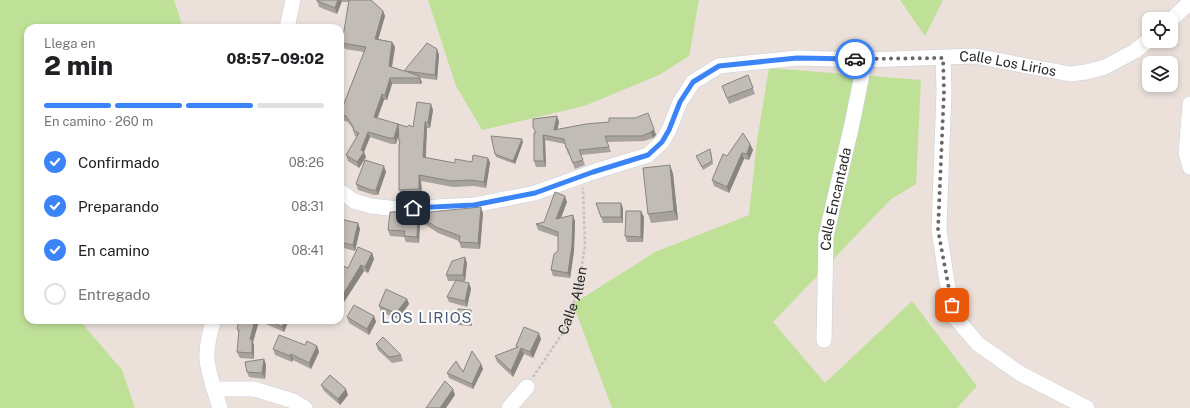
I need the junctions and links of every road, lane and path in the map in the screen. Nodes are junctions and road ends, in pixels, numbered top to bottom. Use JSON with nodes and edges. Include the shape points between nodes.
{"nodes":[{"id":1,"x":294,"y":0,"type":"edge"},
{"id":2,"x":1190,"y":2,"type":"edge"},
{"id":3,"x":1178,"y":13,"type":"edge"},
{"id":4,"x":288,"y":24,"type":"edge"},
{"id":5,"x":1142,"y":46,"type":"edge"},
{"id":6,"x":943,"y":58,"type":"junction"},
{"id":7,"x":865,"y":60,"type":"junction"},
{"id":8,"x":1190,"y":104,"type":"edge"},
{"id":9,"x":1190,"y":167,"type":"edge"},
{"id":10,"x":582,"y":176,"type":"junction"},
{"id":11,"x":344,"y":194,"type":"edge"},
{"id":12,"x":213,"y":324,"type":"edge"},
{"id":13,"x":824,"y":340,"type":"dead end"},
{"id":14,"x":527,"y":387,"type":"joint"},
{"id":15,"x":214,"y":389,"type":"junction"},
{"id":16,"x":220,"y":408,"type":"edge"},
{"id":17,"x":304,"y":408,"type":"edge"},
{"id":18,"x":509,"y":408,"type":"edge"},
{"id":19,"x":1087,"y":408,"type":"edge"}],
"edges":[{"from":1,"to":4,"type":"street"},
{"from":2,"to":3,"type":"street"},
{"from":5,"to":6,"type":"street","name":"Calle Los Lirios","via":[[1105,67],[1070,74],[975,56]]},
{"from":6,"to":7,"type":"street","name":"Calle Los Lirios"},
{"from":6,"to":19,"type":"street","via":[[938,230],[954,316],[978,344],[1021,374]]},
{"from":7,"to":10,"type":"street","name":"Calle Los Lirios","via":[[797,58],[719,66],[693,82],[680,102],[662,142],[648,155]]},
{"from":7,"to":13,"type":"street","name":"Calle Encantada","via":[[826,236]]},
{"from":8,"to":9,"type":"street","via":[[1186,152]]},
{"from":10,"to":11,"type":"street","name":"Calle Los Lirios","via":[[535,193],[474,205],[398,209],[371,206],[354,201]]},
{"from":10,"to":14,"type":"path","name":"Calle Allen","via":[[585,245],[578,291],[562,334]]},
{"from":12,"to":15,"type":"street","via":[[207,358]]},
{"from":14,"to":18,"type":"street"},
{"from":15,"to":16,"type":"street"},
{"from":15,"to":17,"type":"street","via":[[254,389],[293,401]]}]}
